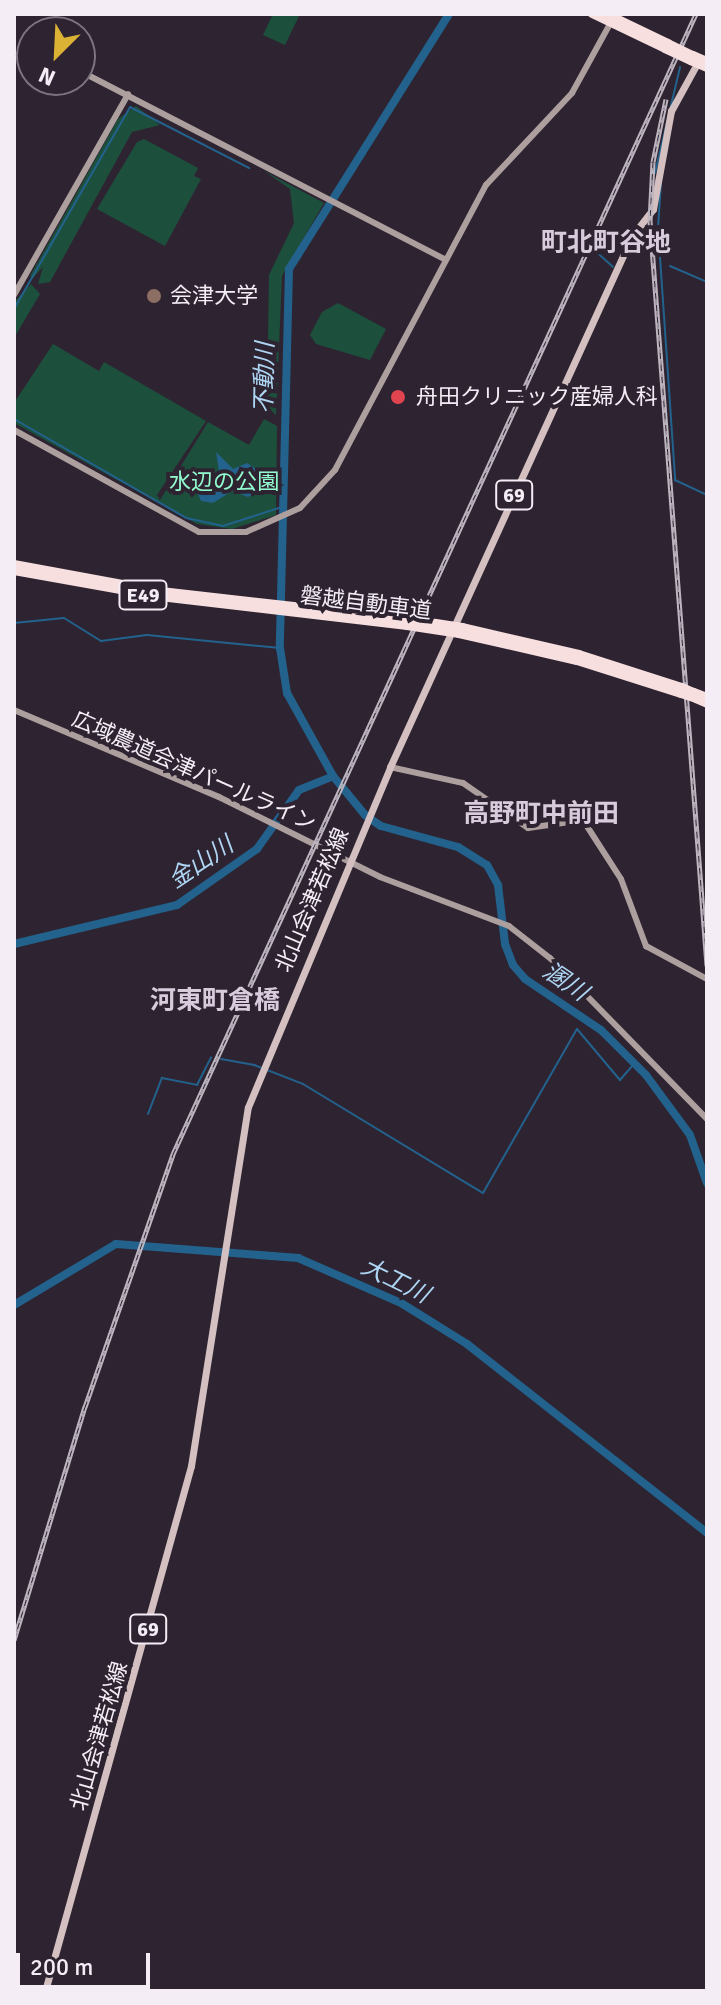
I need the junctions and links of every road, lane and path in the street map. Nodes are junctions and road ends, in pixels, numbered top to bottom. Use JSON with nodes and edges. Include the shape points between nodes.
{"nodes":[{"id":1,"x":592,"y":14,"type":"edge"},
{"id":2,"x":612,"y":17,"type":"edge"},
{"id":3,"x":698,"y":60,"type":"edge"},
{"id":4,"x":707,"y":68,"type":"edge"},
{"id":5,"x":96,"y":79,"type":"edge"},
{"id":6,"x":128,"y":94,"type":"junction"},
{"id":7,"x":445,"y":259,"type":"junction"},
{"id":8,"x":14,"y":295,"type":"edge"},
{"id":9,"x":14,"y":430,"type":"edge"},
{"id":10,"x":14,"y":564,"type":"edge"},
{"id":11,"x":14,"y":571,"type":"edge"},
{"id":12,"x":274,"y":607,"type":"junction"},
{"id":13,"x":695,"y":696,"type":"junction"},
{"id":14,"x":707,"y":697,"type":"edge"},
{"id":15,"x":707,"y":704,"type":"edge"},
{"id":16,"x":14,"y":710,"type":"edge"},
{"id":17,"x":390,"y":767,"type":"junction"},
{"id":18,"x":350,"y":863,"type":"junction"},
{"id":19,"x":707,"y":979,"type":"edge"},
{"id":20,"x":707,"y":1119,"type":"edge"},
{"id":21,"x":45,"y":1991,"type":"edge"}],
"edges":[{"from":1,"to":2,"type":"highway"},
{"from":2,"to":3,"type":"highway","bridge":true},
{"from":2,"to":7,"type":"street","via":[[572,93],[486,185]]},
{"from":3,"to":4,"type":"highway"},
{"from":3,"to":17,"type":"main road","name":"北山会津若松線","number":"69","via":[[671,111],[653,209],[632,236]]},
{"from":5,"to":6,"type":"street"},
{"from":6,"to":7,"type":"street"},
{"from":6,"to":8,"type":"street"},
{"from":7,"to":9,"type":"street","via":[[335,470],[289,516],[277,521],[234,534],[192,530]]},
{"from":10,"to":12,"type":"highway","name":"磐越自動車道","number":"E49"},
{"from":11,"to":12,"type":"highway","name":"磐越自動車道","number":"E49","via":[[119,592]]},
{"from":12,"to":13,"type":"highway","name":"磐越自動車道","number":"E49","bridge":true,"via":[[460,631]]},
{"from":13,"to":14,"type":"highway","name":"磐越自動車道","number":"E49"},
{"from":13,"to":15,"type":"highway","name":"磐越自動車道","number":"E49"},
{"from":16,"to":18,"type":"street","name":"広域農道会津パールライン","via":[[267,820]]},
{"from":17,"to":18,"type":"main road","name":"北山会津若松線","number":"69"},
{"from":17,"to":19,"type":"street","via":[[463,783],[528,828],[573,818],[586,822],[624,885],[646,946]]},
{"from":18,"to":20,"type":"street","name":"広域農道会津パールライン","via":[[509,926],[550,958]]},
{"from":18,"to":21,"type":"main road","name":"北山会津若松線","number":"69","via":[[243,1124],[199,1427],[177,1525]]}]}
